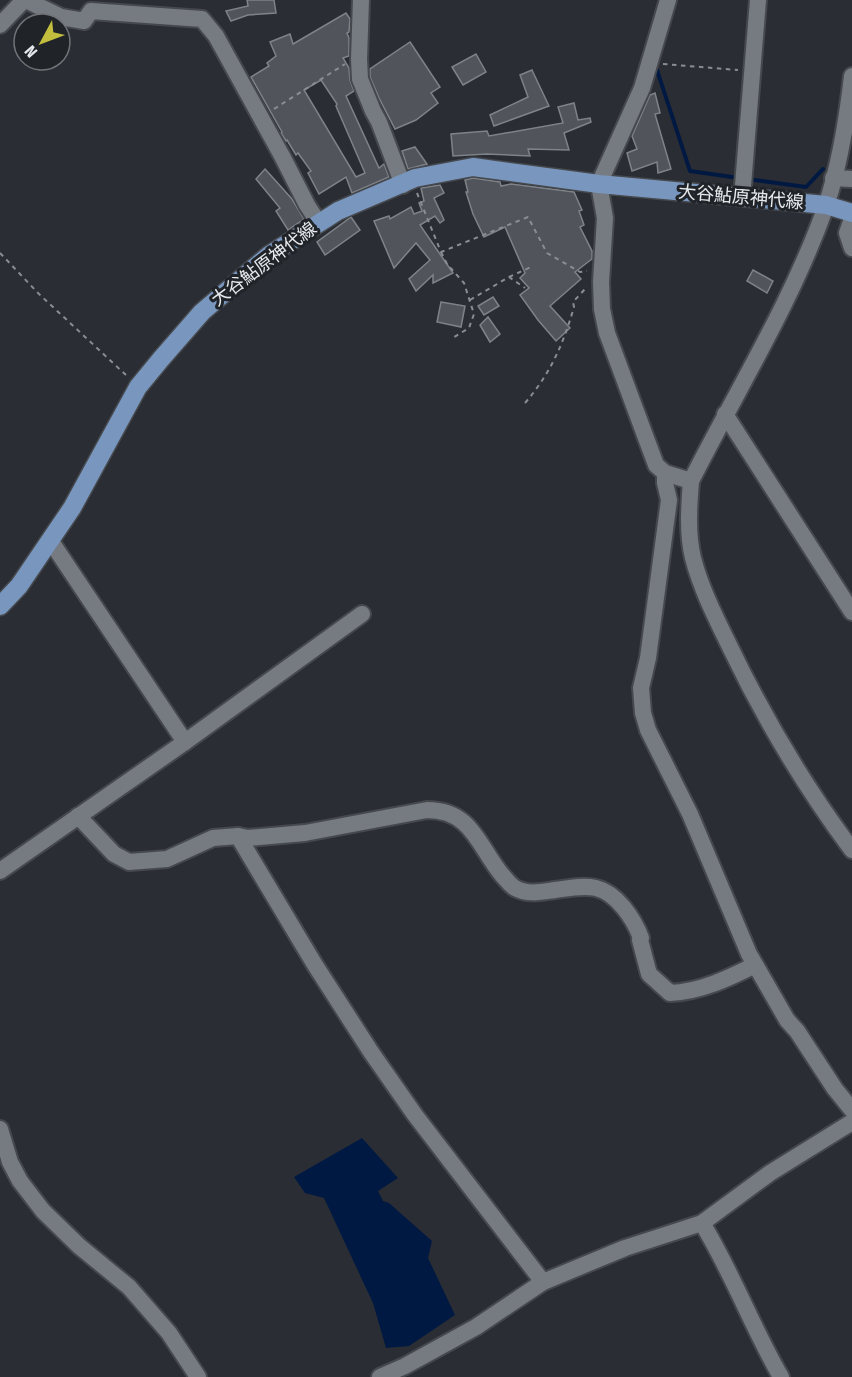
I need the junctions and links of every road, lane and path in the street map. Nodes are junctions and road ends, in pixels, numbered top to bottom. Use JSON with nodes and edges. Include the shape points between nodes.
{"nodes":[{"id":1,"x":25,"y":0,"type":"edge"},
{"id":2,"x":361,"y":0,"type":"edge"},
{"id":3,"x":668,"y":0,"type":"edge"},
{"id":4,"x":759,"y":0,"type":"edge"},
{"id":5,"x":0,"y":25,"type":"edge"},
{"id":6,"x":359,"y":56,"type":"junction"},
{"id":7,"x":650,"y":63,"type":"junction"},
{"id":8,"x":753,"y":71,"type":"junction"},
{"id":9,"x":852,"y":76,"type":"edge"},
{"id":10,"x":261,"y":117,"type":"junction"},
{"id":11,"x":833,"y":178,"type":"junction"},
{"id":12,"x":852,"y":179,"type":"edge"},
{"id":13,"x":599,"y":184,"type":"junction"},
{"id":14,"x":403,"y":185,"type":"junction"},
{"id":15,"x":742,"y":198,"type":"junction"},
{"id":16,"x":826,"y":205,"type":"junction"},
{"id":17,"x":852,"y":213,"type":"edge"},
{"id":18,"x":852,"y":219,"type":"edge"},
{"id":19,"x":318,"y":222,"type":"junction"},
{"id":20,"x":852,"y":248,"type":"edge"},
{"id":21,"x":441,"y":252,"type":"junction"},
{"id":22,"x":0,"y":253,"type":"edge"},
{"id":23,"x":531,"y":267,"type":"dead end"},
{"id":24,"x":601,"y":269,"type":"junction"},
{"id":25,"x":580,"y":272,"type":"dead end"},
{"id":26,"x":509,"y":277,"type":"junction"},
{"id":27,"x":525,"y":288,"type":"dead end"},
{"id":28,"x":470,"y":300,"type":"junction"},
{"id":29,"x":451,"y":339,"type":"dead end"},
{"id":30,"x":138,"y":387,"type":"junction"},
{"id":31,"x":525,"y":403,"type":"dead end"},
{"id":32,"x":725,"y":414,"type":"junction"},
{"id":33,"x":665,"y":473,"type":"junction"},
{"id":34,"x":691,"y":481,"type":"junction"},
{"id":35,"x":50,"y":540,"type":"junction"},
{"id":36,"x":0,"y":606,"type":"edge"},
{"id":37,"x":852,"y":612,"type":"edge"},
{"id":38,"x":362,"y":614,"type":"dead end"},
{"id":39,"x":185,"y":741,"type":"junction"},
{"id":40,"x":78,"y":816,"type":"junction"},
{"id":41,"x":238,"y":836,"type":"junction"},
{"id":42,"x":852,"y":850,"type":"edge"},
{"id":43,"x":0,"y":871,"type":"edge"},
{"id":44,"x":755,"y":965,"type":"junction"},
{"id":45,"x":852,"y":1110,"type":"edge"},
{"id":46,"x":852,"y":1122,"type":"edge"},
{"id":47,"x":0,"y":1129,"type":"edge"},
{"id":48,"x":702,"y":1223,"type":"junction"},
{"id":49,"x":543,"y":1282,"type":"junction"},
{"id":50,"x":198,"y":1377,"type":"edge"},
{"id":51,"x":380,"y":1377,"type":"edge"},
{"id":52,"x":780,"y":1377,"type":"edge"}],
"edges":[{"from":1,"to":5,"type":"street"},
{"from":1,"to":10,"type":"street","via":[[61,17],[84,21],[91,11],[202,19],[216,36]]},
{"from":2,"to":6,"type":"street"},
{"from":3,"to":7,"type":"street"},
{"from":4,"to":8,"type":"street"},
{"from":6,"to":10,"type":"path"},
{"from":6,"to":14,"type":"street","via":[[360,79]]},
{"from":7,"to":8,"type":"path"},
{"from":7,"to":13,"type":"street"},
{"from":8,"to":15,"type":"street"},
{"from":9,"to":11,"type":"street","via":[[846,127]]},
{"from":10,"to":19,"type":"street"},
{"from":11,"to":12,"type":"street"},
{"from":11,"to":16,"type":"street"},
{"from":13,"to":14,"type":"main road","name":"大谷鮎原神代線","via":[[473,167],[415,178]]},
{"from":13,"to":15,"type":"main road","name":"大谷鮎原神代線"},
{"from":13,"to":24,"type":"street","via":[[605,218]]},
{"from":14,"to":19,"type":"main road","name":"大谷鮎原神代線"},
{"from":14,"to":21,"type":"path","via":[[419,195]]},
{"from":15,"to":16,"type":"main road","name":"大谷鮎原神代線"},
{"from":16,"to":17,"type":"main road","name":"大谷鮎原神代線"},
{"from":16,"to":32,"type":"street","via":[[791,288]]},
{"from":18,"to":20,"type":"street","via":[[847,233]]},
{"from":19,"to":30,"type":"main road","name":"大谷鮎原神代線","via":[[269,255],[202,312]]},
{"from":21,"to":25,"type":"path","via":[[528,217],[548,253]]},
{"from":21,"to":28,"type":"path","via":[[464,283]]},
{"from":22,"to":30,"type":"path"},
{"from":23,"to":26,"type":"path"},
{"from":24,"to":31,"type":"path","via":[[573,302],[564,342],[541,385]]},
{"from":24,"to":33,"type":"street","via":[[607,333],[656,465]]},
{"from":26,"to":27,"type":"path"},
{"from":26,"to":28,"type":"path"},
{"from":28,"to":29,"type":"path","via":[[474,314],[469,328]]},
{"from":30,"to":35,"type":"main road","name":"大谷鮎原神代線","via":[[72,508]]},
{"from":32,"to":34,"type":"street"},
{"from":32,"to":37,"type":"street"},
{"from":33,"to":34,"type":"street"},
{"from":33,"to":44,"type":"street","via":[[669,501],[641,688],[643,713]]},
{"from":34,"to":42,"type":"street","via":[[693,557],[712,610],[748,685],[792,762]]},
{"from":35,"to":36,"type":"main road","name":"大谷鮎原神代線","via":[[19,586]]},
{"from":35,"to":39,"type":"street"},
{"from":38,"to":39,"type":"street"},
{"from":39,"to":40,"type":"street"},
{"from":40,"to":41,"type":"street","via":[[114,854],[129,862],[167,859],[213,838]]},
{"from":40,"to":43,"type":"street"},
{"from":41,"to":44,"type":"street","via":[[304,833],[441,810],[459,817],[513,886],[525,892],[540,892],[579,886],[598,888],[611,896],[634,920],[649,974],[670,993],[687,992]]},
{"from":41,"to":49,"type":"street","via":[[371,1052],[415,1116]]},
{"from":44,"to":45,"type":"street","via":[[787,1020]]},
{"from":46,"to":48,"type":"street","via":[[770,1173]]},
{"from":47,"to":50,"type":"street","via":[[10,1162],[43,1211],[129,1287],[169,1333]]},
{"from":48,"to":49,"type":"street","via":[[625,1248]]},
{"from":48,"to":52,"type":"street"},
{"from":49,"to":51,"type":"street","via":[[476,1326]]}]}
